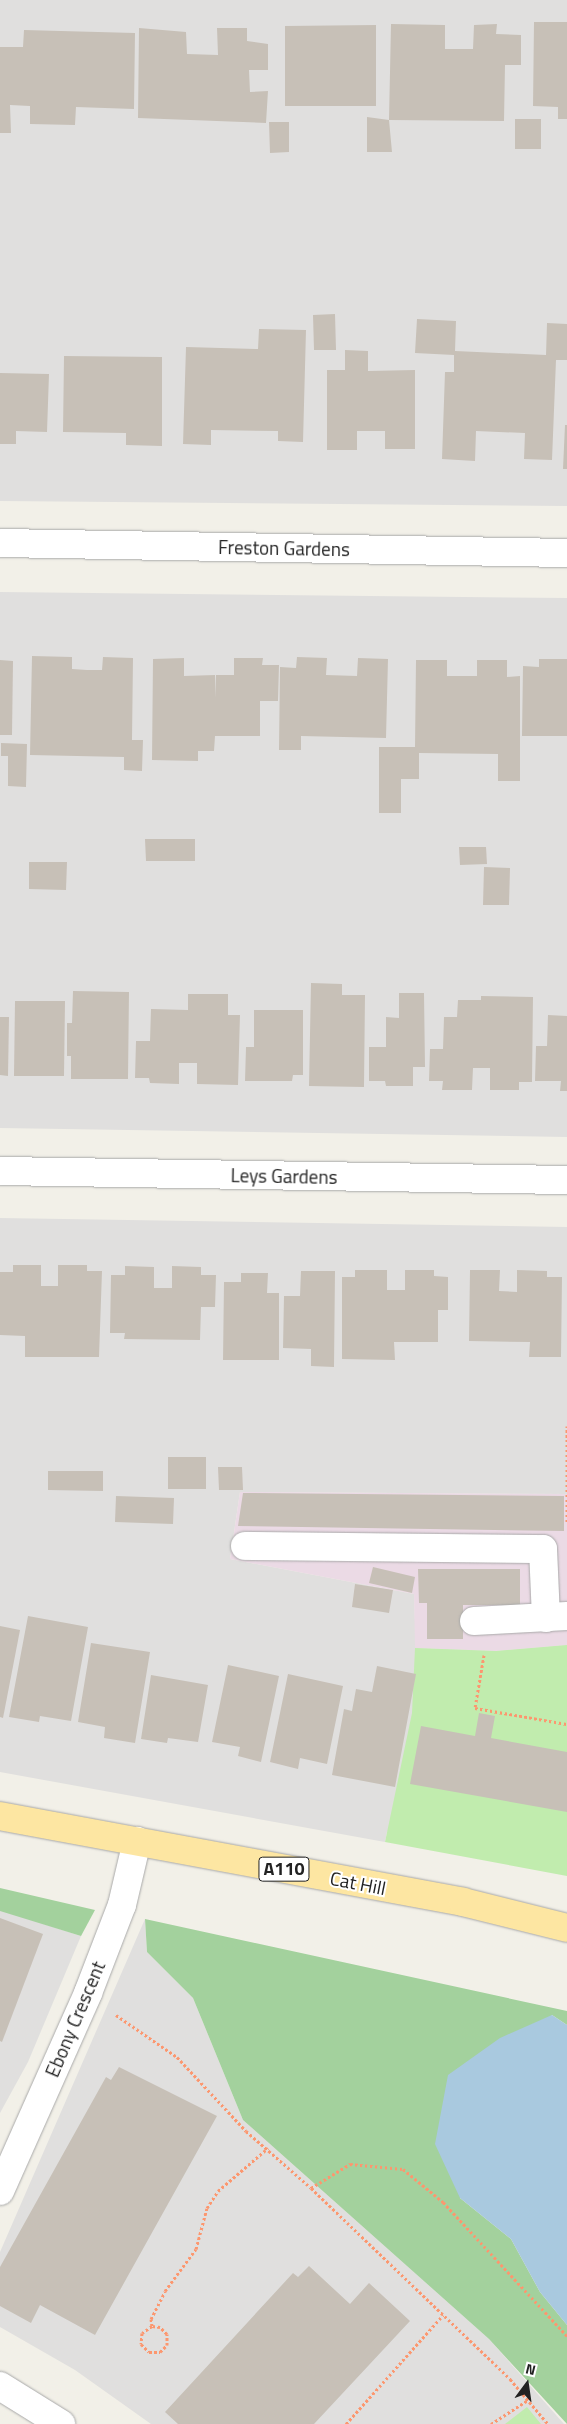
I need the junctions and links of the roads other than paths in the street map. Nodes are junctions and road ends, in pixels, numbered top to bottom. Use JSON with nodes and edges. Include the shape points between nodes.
{"nodes":[{"id":1,"x":0,"y":543,"type":"edge"},
{"id":2,"x":567,"y":554,"type":"edge"},
{"id":3,"x":0,"y":1171,"type":"edge"},
{"id":4,"x":567,"y":1180,"type":"edge"},
{"id":5,"x":245,"y":1546,"type":"dead end"},
{"id":6,"x":557,"y":1617,"type":"edge"},
{"id":7,"x":482,"y":1620,"type":"road end"},
{"id":8,"x":0,"y":1816,"type":"edge"},
{"id":9,"x":137,"y":1841,"type":"junction"},
{"id":10,"x":567,"y":1928,"type":"edge"},
{"id":11,"x":0,"y":2191,"type":"edge"},
{"id":12,"x":0,"y":2386,"type":"edge"},
{"id":13,"x":61,"y":2424,"type":"edge"}],
"edges":[{"from":1,"to":2,"type":"street","name":"Freston Gardens"},
{"from":3,"to":4,"type":"street","name":"Leys Gardens"},
{"from":5,"to":6,"type":"street","via":[[542,1549]]},
{"from":6,"to":7,"type":"street"},
{"from":8,"to":9,"type":"main road","name":"Cat Hill","number":"A110"},
{"from":9,"to":10,"type":"main road","name":"Cat Hill","number":"A110","via":[[463,1902]]},
{"from":9,"to":11,"type":"street","name":"Ebony Crescent","via":[[122,1905],[88,1993]]},
{"from":12,"to":13,"type":"street"}]}
